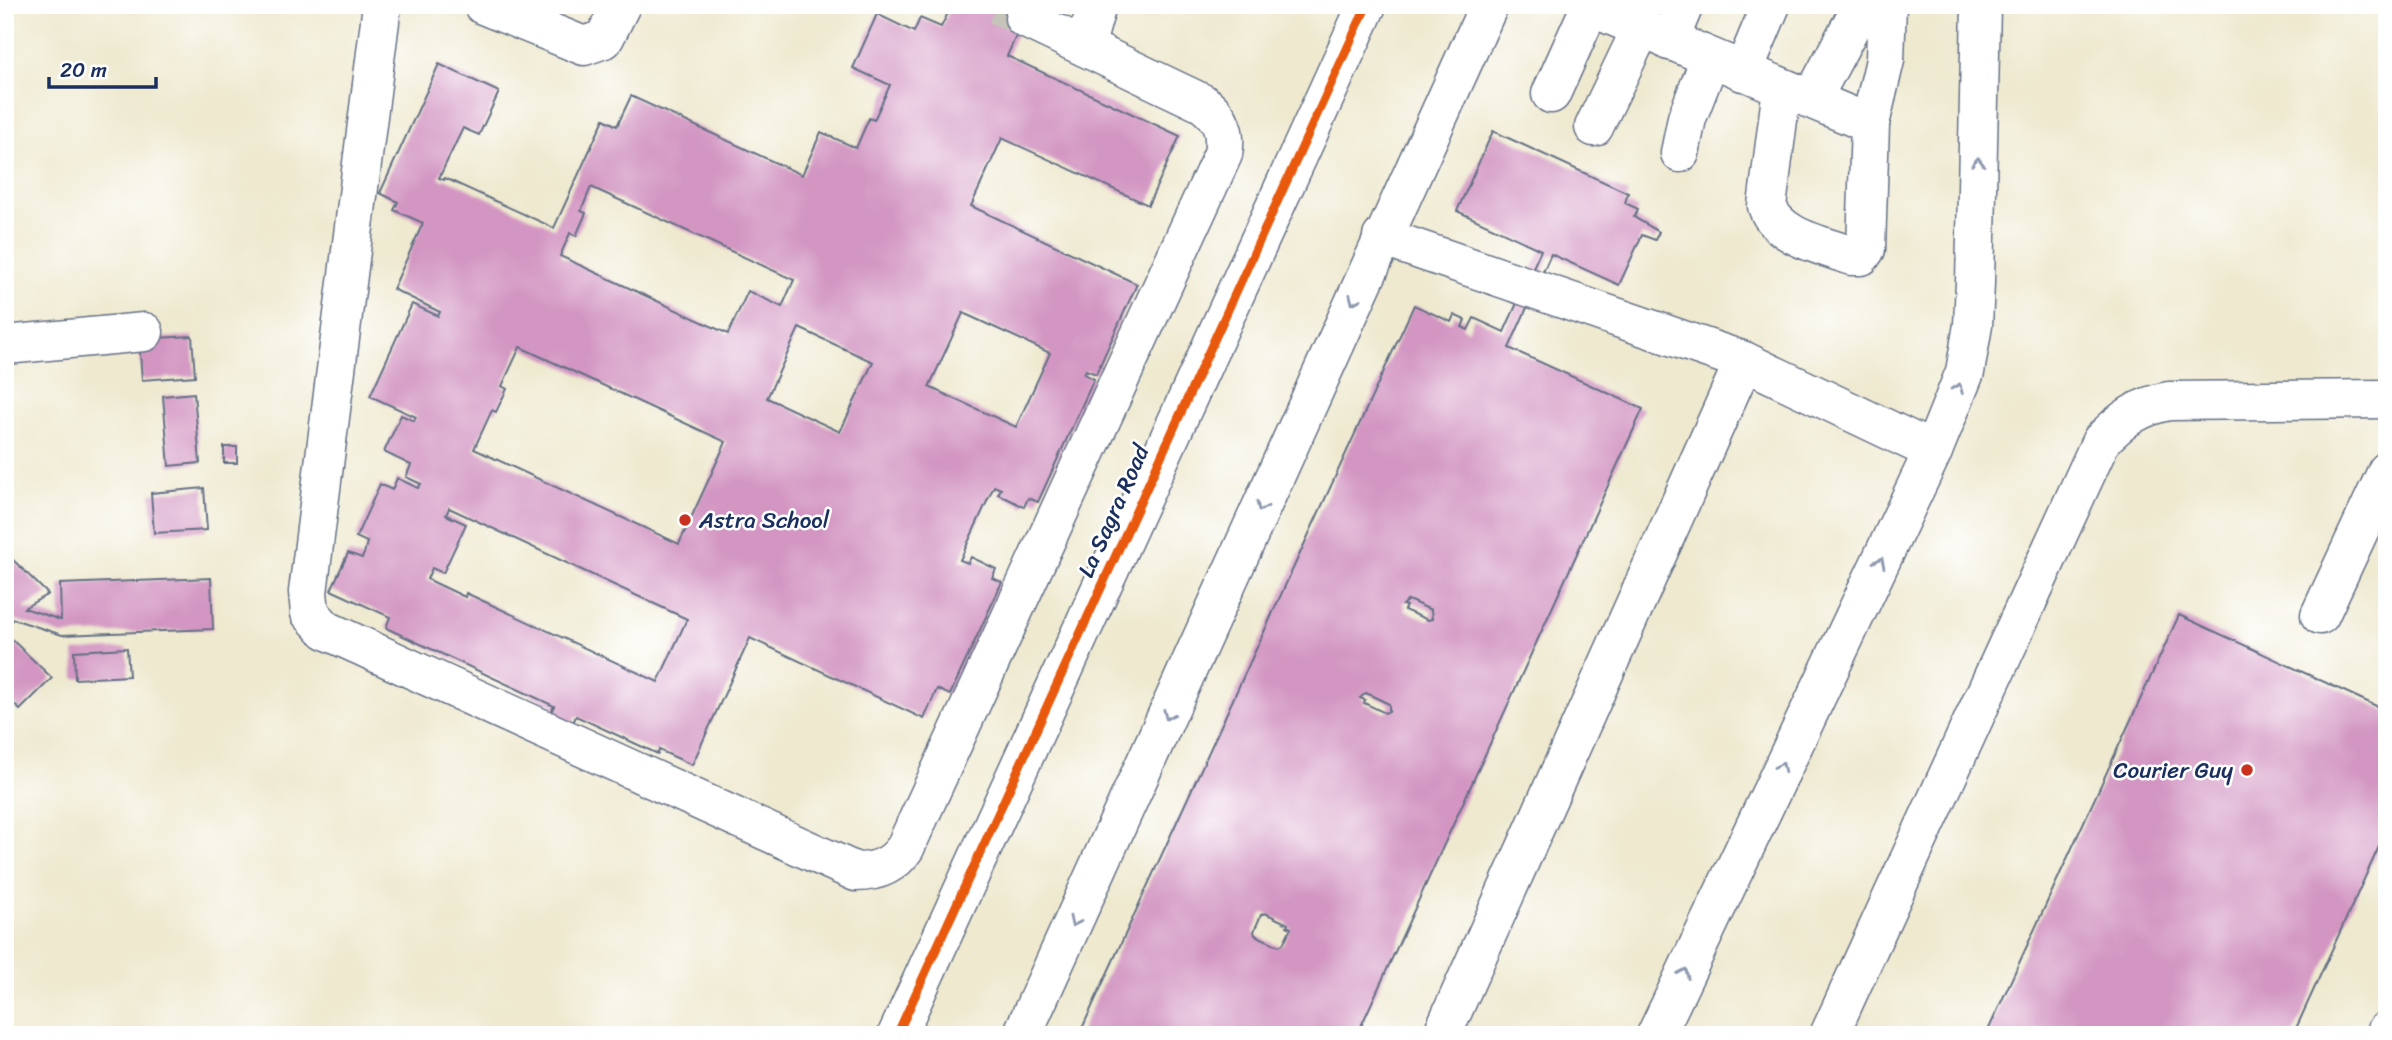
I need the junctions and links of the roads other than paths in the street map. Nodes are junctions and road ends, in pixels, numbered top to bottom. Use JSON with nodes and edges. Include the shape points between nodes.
{"nodes":[{"id":1,"x":382,"y":5,"type":"edge"},
{"id":2,"x":483,"y":5,"type":"edge"},
{"id":3,"x":621,"y":5,"type":"edge"},
{"id":4,"x":1097,"y":5,"type":"edge"},
{"id":5,"x":1367,"y":5,"type":"edge"},
{"id":6,"x":1489,"y":5,"type":"edge"},
{"id":7,"x":1684,"y":5,"type":"edge"},
{"id":8,"x":1771,"y":5,"type":"edge"},
{"id":9,"x":1862,"y":5,"type":"edge"},
{"id":10,"x":1887,"y":5,"type":"edge"},
{"id":11,"x":1981,"y":5,"type":"edge"},
{"id":12,"x":1589,"y":6,"type":"edge"},
{"id":13,"x":1024,"y":18,"type":"tunnel mouth"},
{"id":14,"x":1655,"y":35,"type":"junction"},
{"id":15,"x":1085,"y":47,"type":"junction"},
{"id":16,"x":1726,"y":66,"type":"junction"},
{"id":17,"x":1797,"y":93,"type":"junction"},
{"id":18,"x":1551,"y":94,"type":"dead end"},
{"id":19,"x":1870,"y":124,"type":"junction"},
{"id":20,"x":1594,"y":127,"type":"dead end"},
{"id":21,"x":1680,"y":153,"type":"dead end"},
{"id":22,"x":1382,"y":237,"type":"junction"},
{"id":23,"x":144,"y":332,"type":"dead end"},
{"id":24,"x":5,"y":345,"type":"edge"},
{"id":25,"x":1744,"y":361,"type":"junction"},
{"id":26,"x":2387,"y":399,"type":"edge"},
{"id":27,"x":1933,"y":451,"type":"junction"},
{"id":28,"x":2387,"y":471,"type":"edge"},
{"id":29,"x":2320,"y":615,"type":"dead end"},
{"id":30,"x":897,"y":1035,"type":"edge"},
{"id":31,"x":1022,"y":1035,"type":"edge"},
{"id":32,"x":1442,"y":1035,"type":"edge"},
{"id":33,"x":1656,"y":1035,"type":"edge"},
{"id":34,"x":1829,"y":1035,"type":"edge"}],
"edges":[{"from":1,"to":15,"type":"street","via":[[308,592],[310,613],[326,630],[856,872],[883,869],[905,848],[1223,154],[1224,131],[1212,110]]},
{"from":2,"to":3,"type":"street","via":[[584,46],[604,39]]},
{"from":4,"to":15,"type":"street"},
{"from":5,"to":30,"type":"street","name":"La Sagra Road"},
{"from":6,"to":22,"type":"street"},
{"from":7,"to":14,"type":"street"},
{"from":8,"to":16,"type":"street"},
{"from":9,"to":17,"type":"street"},
{"from":10,"to":19,"type":"street","via":[[1885,60]]},
{"from":27,"to":11,"type":"street","one_way":true,"via":[[1965,372],[1973,325]]},
{"from":12,"to":14,"type":"street"},
{"from":12,"to":18,"type":"street"},
{"from":13,"to":15,"type":"street"},
{"from":14,"to":16,"type":"street"},
{"from":14,"to":20,"type":"street"},
{"from":16,"to":17,"type":"street"},
{"from":16,"to":21,"type":"street","via":[[1687,118]]},
{"from":17,"to":19,"type":"street"},
{"from":17,"to":19,"type":"street","via":[[1767,206],[1770,215],[1783,230],[1852,256],[1861,256],[1866,249]]},
{"from":22,"to":25,"type":"street"},
{"from":22,"to":31,"type":"street","one_way":true},
{"from":23,"to":24,"type":"street"},
{"from":25,"to":27,"type":"street"},
{"from":25,"to":32,"type":"street"},
{"from":26,"to":34,"type":"street","via":[[2169,401],[2148,405],[2121,420],[2101,441]]},
{"from":33,"to":27,"type":"street","one_way":true},
{"from":28,"to":29,"type":"street"}]}
